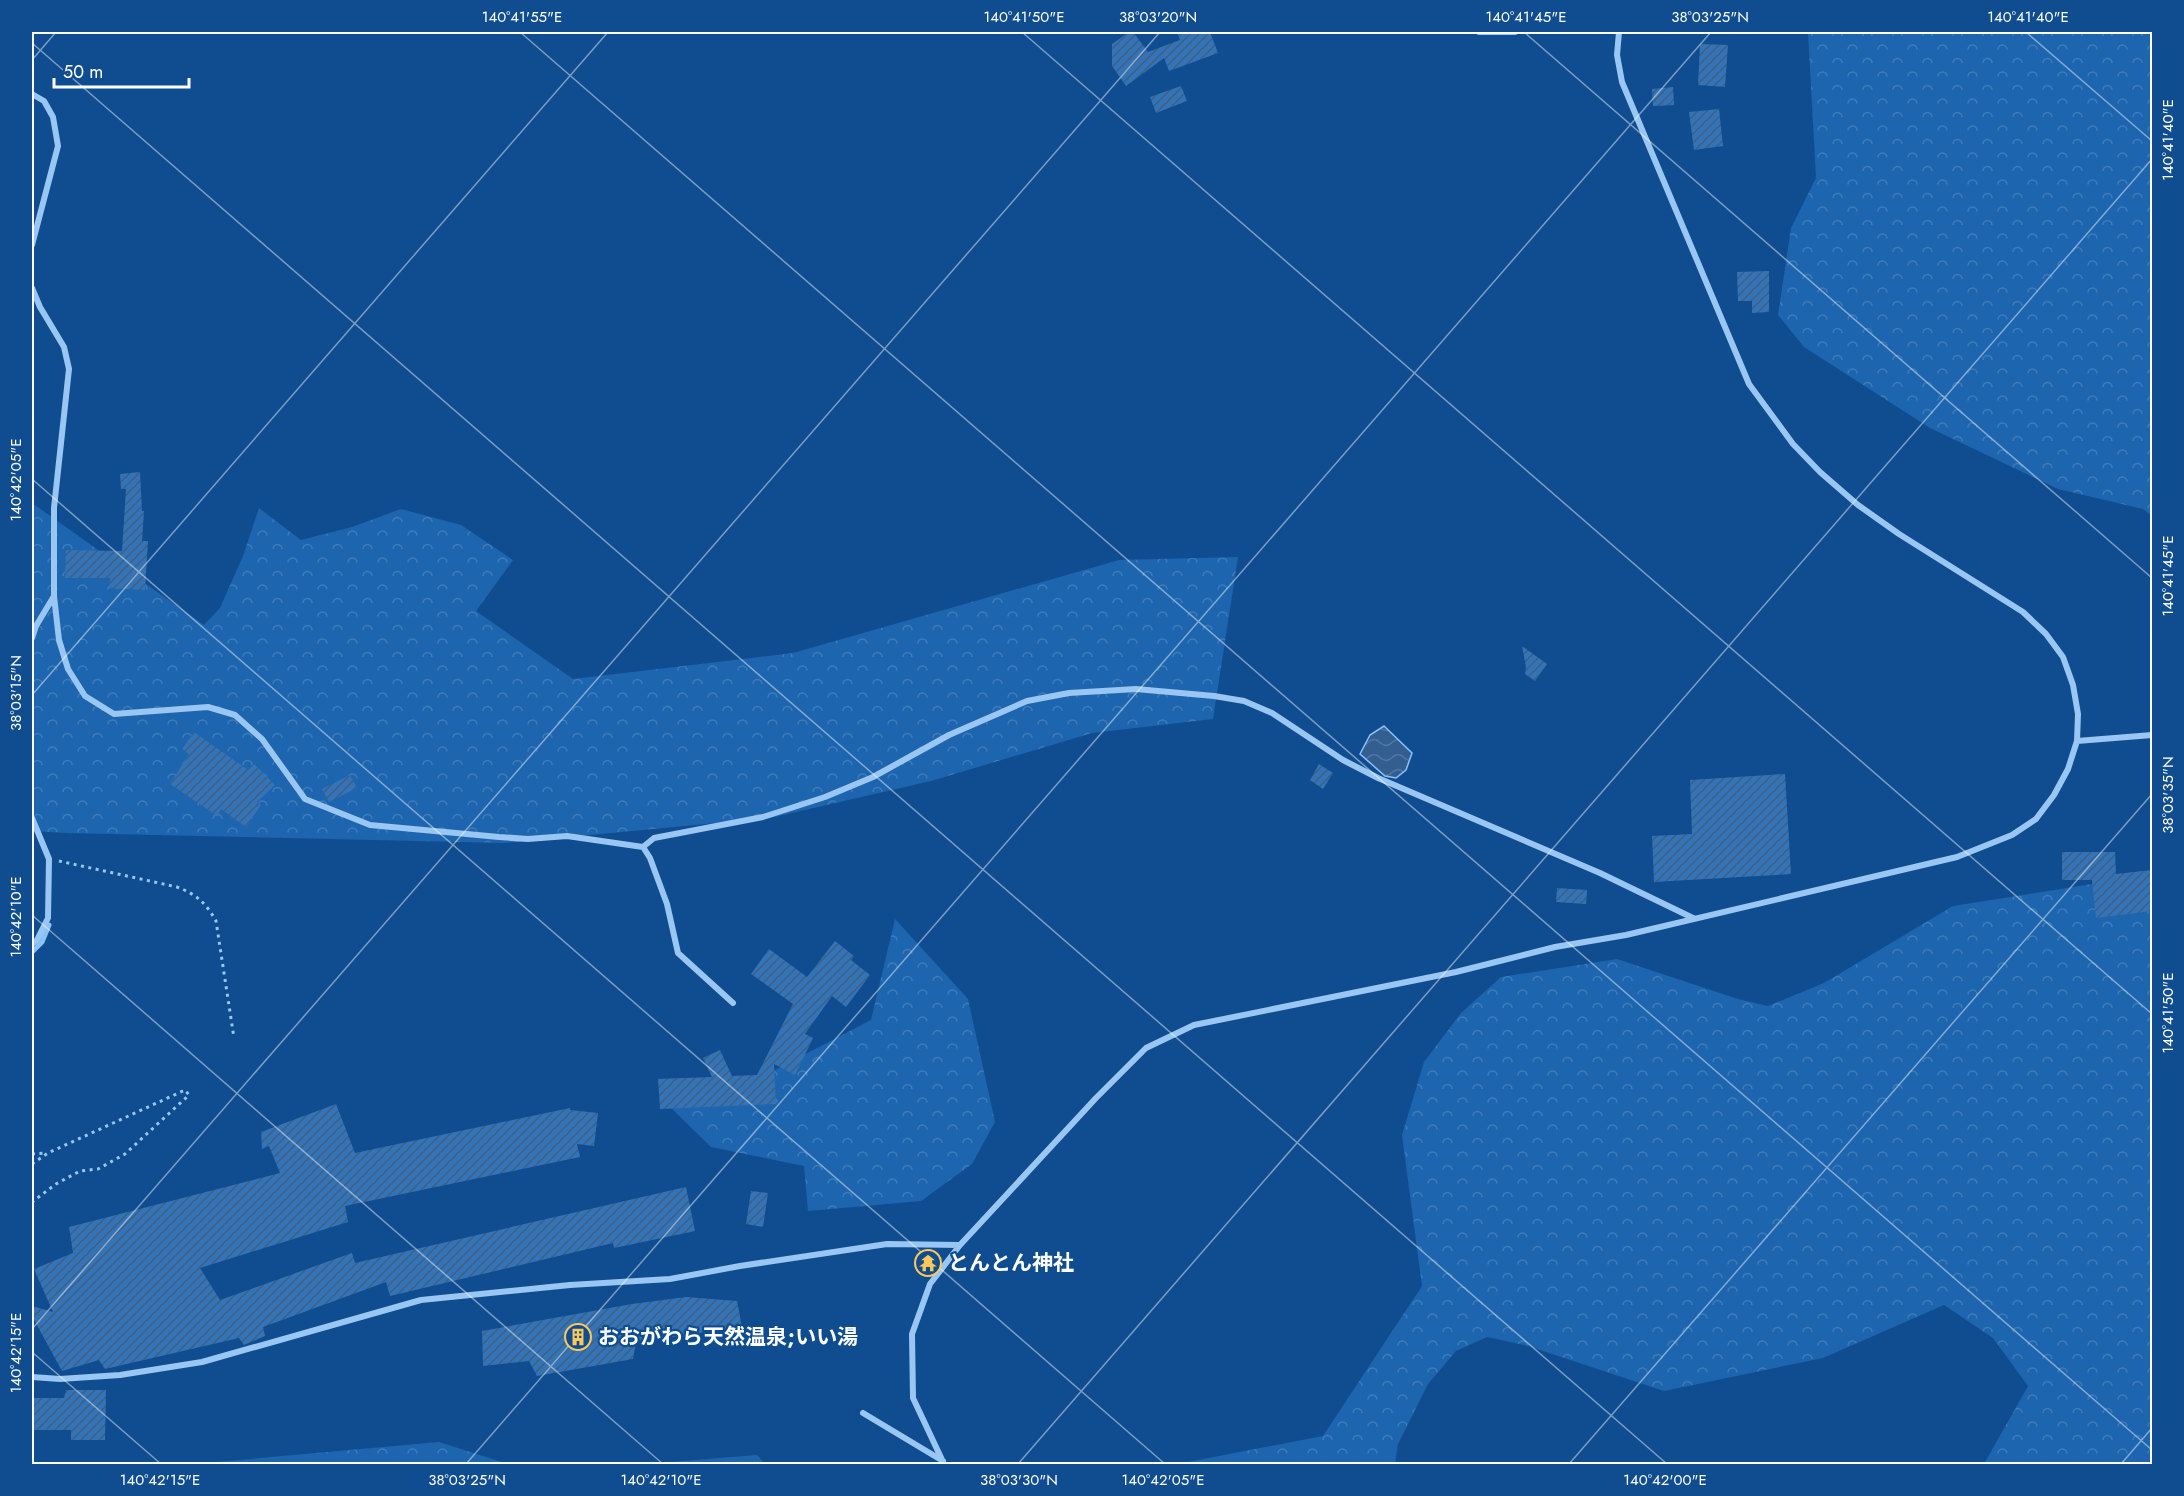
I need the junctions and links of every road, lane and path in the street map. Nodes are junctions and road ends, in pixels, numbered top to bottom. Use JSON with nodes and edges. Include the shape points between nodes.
{"nodes":[{"id":1,"x":1479,"y":32,"type":"edge"},
{"id":2,"x":1515,"y":32,"type":"edge"},
{"id":3,"x":1619,"y":32,"type":"edge"},
{"id":4,"x":32,"y":94,"type":"edge"},
{"id":5,"x":32,"y":245,"type":"edge"},
{"id":6,"x":32,"y":289,"type":"edge"},
{"id":7,"x":54,"y":596,"type":"junction"},
{"id":8,"x":32,"y":638,"type":"edge"},
{"id":9,"x":2152,"y":735,"type":"edge"},
{"id":10,"x":2077,"y":741,"type":"junction"},
{"id":11,"x":32,"y":818,"type":"edge"},
{"id":12,"x":643,"y":847,"type":"junction"},
{"id":13,"x":49,"y":859,"type":"junction"},
{"id":14,"x":1693,"y":918,"type":"junction"},
{"id":15,"x":32,"y":944,"type":"edge"},
{"id":16,"x":733,"y":1003,"type":"dead end"},
{"id":17,"x":234,"y":1038,"type":"dead end"},
{"id":18,"x":48,"y":1153,"type":"junction"},
{"id":19,"x":32,"y":1154,"type":"edge"},
{"id":20,"x":32,"y":1164,"type":"edge"},
{"id":21,"x":32,"y":1202,"type":"edge"},
{"id":22,"x":960,"y":1245,"type":"junction"},
{"id":23,"x":32,"y":1377,"type":"edge"},
{"id":24,"x":863,"y":1413,"type":"dead end"},
{"id":25,"x":943,"y":1463,"type":"edge"}],
"edges":[{"from":1,"to":2,"type":"street"},
{"from":3,"to":10,"type":"street","via":[[1617,55],[1622,82],[1749,384],[1793,444],[1858,505],[2023,612],[2046,634],[2063,657],[2073,685]]},
{"from":4,"to":5,"type":"street","via":[[44,101],[53,117],[58,146]]},
{"from":6,"to":7,"type":"street","via":[[64,346],[69,369],[54,508]]},
{"from":7,"to":8,"type":"street"},
{"from":7,"to":12,"type":"street","via":[[59,640],[68,669],[85,696],[114,714],[208,707],[235,715],[262,740],[305,799],[315,804],[370,825],[528,839],[567,836]]},
{"from":9,"to":10,"type":"street"},
{"from":10,"to":14,"type":"street","via":[[2054,795],[2036,819],[2012,835],[1957,857]]},
{"from":11,"to":13,"type":"street"},
{"from":12,"to":14,"type":"street","via":[[654,838],[763,817],[825,797],[1027,701],[1069,693],[1136,689],[1244,701],[1272,713],[1378,778],[1600,873]]},
{"from":12,"to":16,"type":"street","via":[[667,904],[678,953]]},
{"from":13,"to":15,"type":"street","via":[[48,918]]},
{"from":13,"to":17,"type":"path","via":[[177,887],[192,892],[208,907],[216,921]]},
{"from":14,"to":22,"type":"street","via":[[1456,972],[1194,1025],[1146,1048]]},
{"from":18,"to":19,"type":"path"},
{"from":18,"to":20,"type":"path"},
{"from":18,"to":21,"type":"path","via":[[185,1090],[189,1095],[124,1154],[98,1169],[80,1171]]},
{"from":22,"to":23,"type":"street","via":[[887,1244],[670,1279],[421,1300],[202,1362],[120,1375]]},
{"from":22,"to":25,"type":"street","via":[[930,1284],[912,1334],[913,1398]]},
{"from":24,"to":25,"type":"street"}]}
